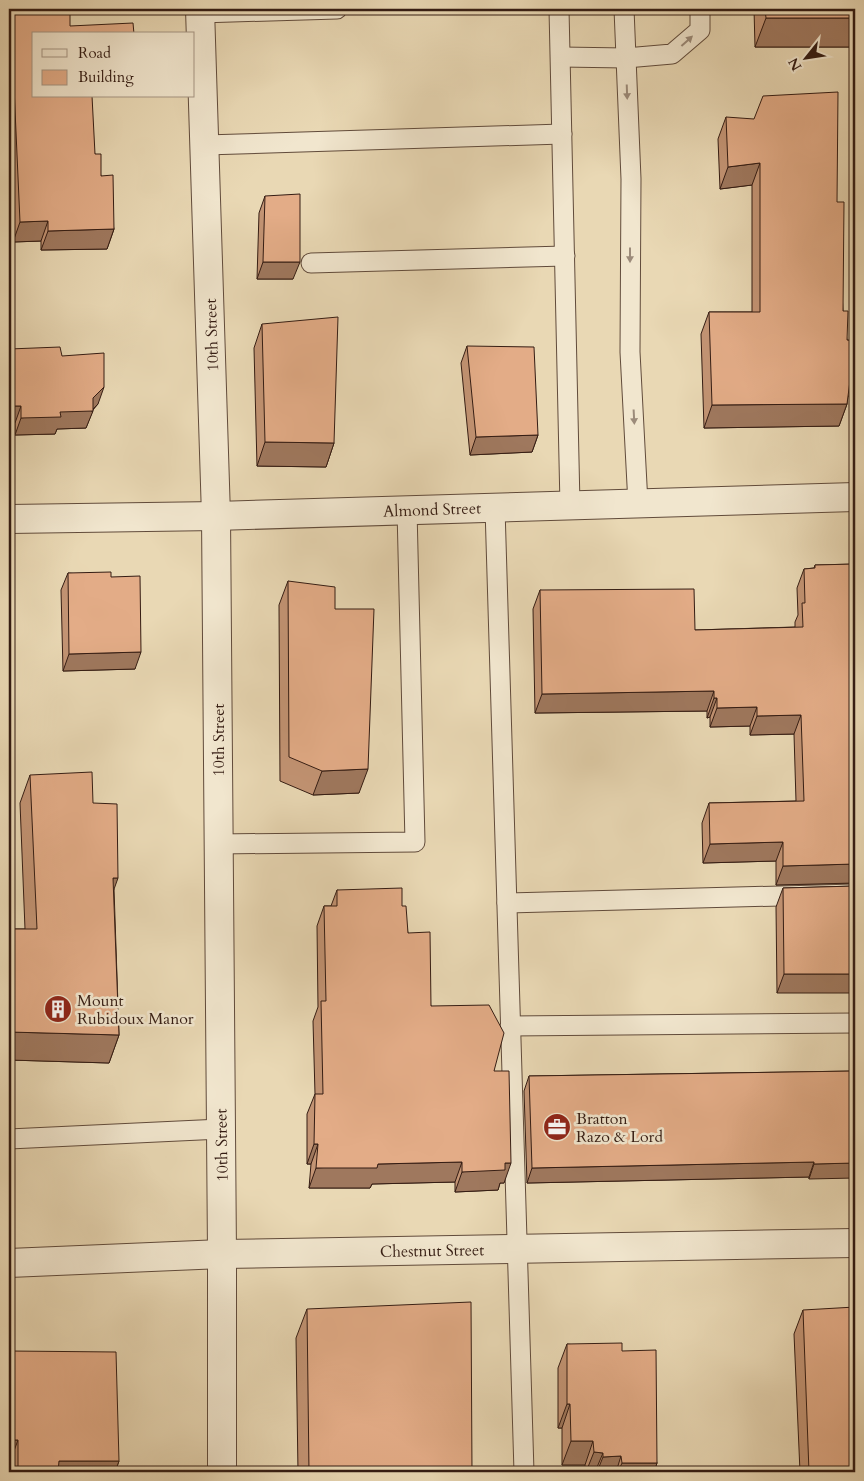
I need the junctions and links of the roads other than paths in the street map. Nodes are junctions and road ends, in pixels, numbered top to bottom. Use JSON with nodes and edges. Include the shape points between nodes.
{"nodes":[{"id":1,"x":337,"y":9,"type":"edge"},
{"id":2,"x":559,"y":9,"type":"edge"},
{"id":3,"x":624,"y":9,"type":"edge"},
{"id":4,"x":700,"y":9,"type":"edge"},
{"id":5,"x":200,"y":11,"type":"edge"},
{"id":6,"x":561,"y":57,"type":"junction"},
{"id":7,"x":626,"y":58,"type":"junction"},
{"id":8,"x":562,"y":134,"type":"junction"},
{"id":9,"x":205,"y":145,"type":"junction"},
{"id":10,"x":565,"y":256,"type":"junction"},
{"id":11,"x":311,"y":263,"type":"dead end"},
{"id":12,"x":855,"y":497,"type":"edge"},
{"id":13,"x":638,"y":504,"type":"junction"},
{"id":14,"x":570,"y":505,"type":"junction"},
{"id":15,"x":495,"y":508,"type":"junction"},
{"id":16,"x":407,"y":510,"type":"junction"},
{"id":17,"x":216,"y":516,"type":"junction"},
{"id":18,"x":9,"y":519,"type":"edge"},
{"id":19,"x":218,"y":844,"type":"junction"},
{"id":20,"x":855,"y":894,"type":"edge"},
{"id":21,"x":506,"y":903,"type":"junction"},
{"id":22,"x":855,"y":1023,"type":"edge"},
{"id":23,"x":510,"y":1026,"type":"junction"},
{"id":24,"x":221,"y":1129,"type":"junction"},
{"id":25,"x":9,"y":1139,"type":"edge"},
{"id":26,"x":855,"y":1243,"type":"edge"},
{"id":27,"x":517,"y":1249,"type":"junction"},
{"id":28,"x":222,"y":1254,"type":"junction"},
{"id":29,"x":9,"y":1263,"type":"edge"},
{"id":30,"x":222,"y":1472,"type":"edge"},
{"id":31,"x":524,"y":1472,"type":"edge"}],
"edges":[{"from":1,"to":5,"type":"lane"},
{"from":2,"to":6,"type":"lane"},
{"from":3,"to":7,"type":"lane"},
{"from":7,"to":4,"type":"lane","one_way":true,"via":[[672,54],[700,30]]},
{"from":5,"to":9,"type":"street","name":"10th Street"},
{"from":6,"to":7,"type":"lane"},
{"from":6,"to":8,"type":"lane"},
{"from":7,"to":13,"type":"lane","one_way":true,"via":[[631,179],[630,352]]},
{"from":8,"to":9,"type":"lane"},
{"from":8,"to":10,"type":"lane"},
{"from":9,"to":17,"type":"street","name":"10th Street"},
{"from":10,"to":11,"type":"lane"},
{"from":10,"to":14,"type":"lane"},
{"from":12,"to":13,"type":"street","name":"Almond Street"},
{"from":13,"to":14,"type":"street","name":"Almond Street"},
{"from":14,"to":15,"type":"street","name":"Almond Street"},
{"from":15,"to":16,"type":"street","name":"Almond Street"},
{"from":15,"to":21,"type":"lane"},
{"from":16,"to":17,"type":"street","name":"Almond Street"},
{"from":16,"to":19,"type":"lane","via":[[415,842]]},
{"from":17,"to":18,"type":"street","name":"Almond Street"},
{"from":17,"to":19,"type":"street","name":"10th Street"},
{"from":19,"to":24,"type":"street","name":"10th Street"},
{"from":20,"to":21,"type":"lane"},
{"from":21,"to":23,"type":"lane"},
{"from":22,"to":23,"type":"lane"},
{"from":23,"to":27,"type":"lane"},
{"from":24,"to":25,"type":"lane"},
{"from":24,"to":28,"type":"street","name":"10th Street"},
{"from":26,"to":27,"type":"street","name":"Chestnut Street"},
{"from":27,"to":28,"type":"street","name":"Chestnut Street"},
{"from":27,"to":31,"type":"lane"},
{"from":28,"to":29,"type":"street","name":"Chestnut Street"},
{"from":28,"to":30,"type":"street","name":"10th Street"}]}
